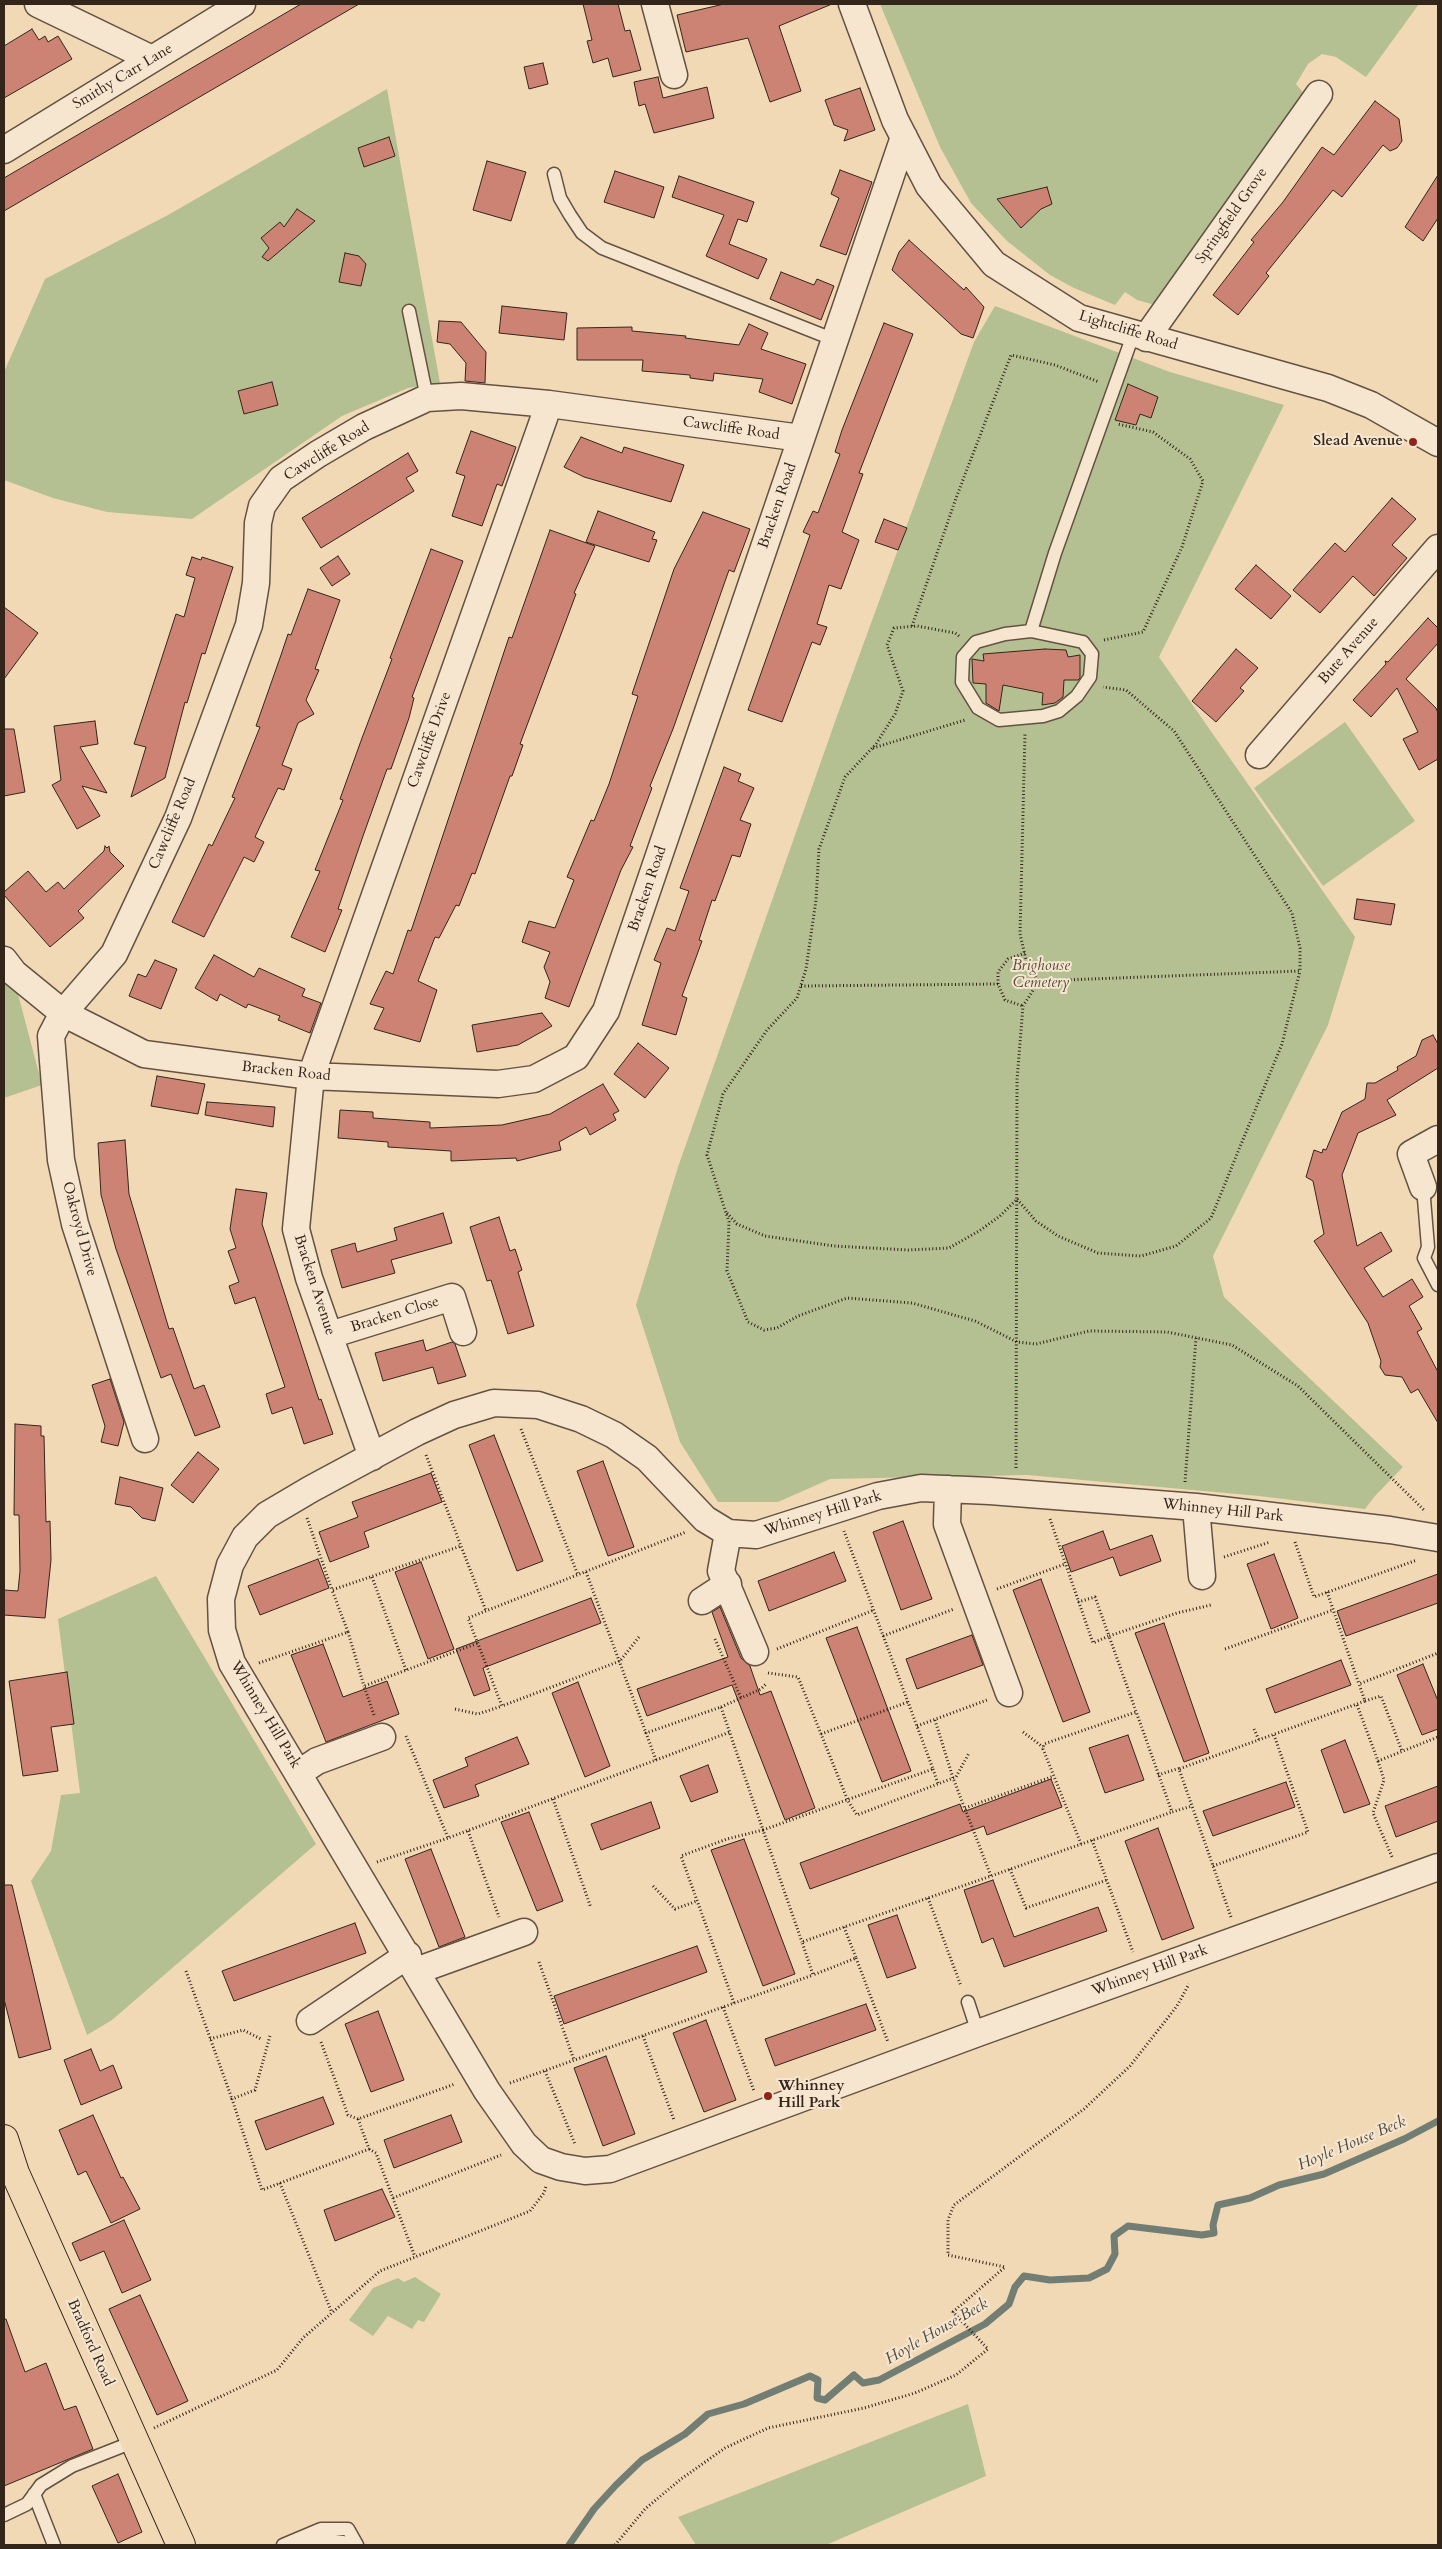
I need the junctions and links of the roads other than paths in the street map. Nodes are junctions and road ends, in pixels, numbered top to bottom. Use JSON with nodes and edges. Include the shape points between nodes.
{"nodes":[{"id":1,"x":38,"y":4,"type":"edge"},
{"id":2,"x":242,"y":4,"type":"edge"},
{"id":3,"x":655,"y":4,"type":"edge"},
{"id":4,"x":852,"y":4,"type":"edge"},
{"id":5,"x":152,"y":59,"type":"junction"},
{"id":6,"x":674,"y":75,"type":"dead end"},
{"id":7,"x":1319,"y":94,"type":"dead end"},
{"id":8,"x":904,"y":137,"type":"junction"},
{"id":9,"x":4,"y":150,"type":"edge"},
{"id":10,"x":554,"y":174,"type":"dead end"},
{"id":11,"x":409,"y":311,"type":"dead end"},
{"id":12,"x":1139,"y":336,"type":"junction"},
{"id":13,"x":835,"y":340,"type":"junction"},
{"id":14,"x":428,"y":398,"type":"junction"},
{"id":15,"x":549,"y":404,"type":"junction"},
{"id":16,"x":801,"y":438,"type":"junction"},
{"id":17,"x":1438,"y":442,"type":"edge"},
{"id":18,"x":1437,"y":554,"type":"edge"},
{"id":19,"x":1031,"y":632,"type":"junction"},
{"id":20,"x":1259,"y":755,"type":"dead end"},
{"id":21,"x":4,"y":960,"type":"edge"},
{"id":22,"x":63,"y":1013,"type":"junction"},
{"id":23,"x":311,"y":1076,"type":"junction"},
{"id":24,"x":1438,"y":1139,"type":"edge"},
{"id":25,"x":1423,"y":1186,"type":"joint"},
{"id":26,"x":1438,"y":1285,"type":"edge"},
{"id":27,"x":463,"y":1332,"type":"dead end"},
{"id":28,"x":330,"y":1335,"type":"junction"},
{"id":29,"x":145,"y":1439,"type":"dead end"},
{"id":30,"x":372,"y":1457,"type":"junction"},
{"id":31,"x":948,"y":1489,"type":"junction"},
{"id":32,"x":1189,"y":1506,"type":"junction"},
{"id":33,"x":1434,"y":1527,"type":"edge"},
{"id":34,"x":728,"y":1533,"type":"junction"},
{"id":35,"x":1202,"y":1571,"type":"road end"},
{"id":36,"x":728,"y":1584,"type":"junction"},
{"id":37,"x":702,"y":1601,"type":"dead end"},
{"id":38,"x":764,"y":1658,"type":"road end"},
{"id":39,"x":1009,"y":1692,"type":"road end"},
{"id":40,"x":392,"y":1733,"type":"road end"},
{"id":41,"x":299,"y":1773,"type":"junction"},
{"id":42,"x":1438,"y":1867,"type":"edge"},
{"id":43,"x":516,"y":1935,"type":"road end"},
{"id":44,"x":412,"y":1963,"type":"junction"},
{"id":45,"x":968,"y":2002,"type":"dead end"},
{"id":46,"x":312,"y":2020,"type":"road end"},
{"id":47,"x":978,"y":2033,"type":"junction"},
{"id":48,"x":4,"y":2139,"type":"edge"},
{"id":49,"x":10,"y":2175,"type":"edge"},
{"id":50,"x":133,"y":2442,"type":"junction"},
{"id":51,"x":34,"y":2494,"type":"junction"},
{"id":52,"x":4,"y":2516,"type":"edge"},
{"id":53,"x":54,"y":2545,"type":"edge"},
{"id":54,"x":181,"y":2545,"type":"edge"},
{"id":55,"x":284,"y":2545,"type":"edge"},
{"id":56,"x":344,"y":2545,"type":"edge"},
{"id":57,"x":357,"y":2545,"type":"edge"}],
"edges":[{"from":1,"to":5,"type":"street"},
{"from":2,"to":5,"type":"street","name":"Smithy Carr Lane"},
{"from":3,"to":6,"type":"street"},
{"from":4,"to":8,"type":"street","name":"Lightcliffe Road"},
{"from":5,"to":9,"type":"street","name":"Smithy Carr Lane"},
{"from":7,"to":12,"type":"street","name":"Springfield Grove"},
{"from":8,"to":12,"type":"street","name":"Lightcliffe Road","via":[[929,186],[994,264],[1079,318]]},
{"from":8,"to":13,"type":"street","name":"Bracken Road"},
{"from":10,"to":13,"type":"lane","via":[[560,198],[570,215],[582,233],[602,248]]},
{"from":11,"to":14,"type":"lane"},
{"from":12,"to":17,"type":"street","name":"Lightcliffe Road","via":[[1328,388],[1371,405]]},
{"from":12,"to":19,"type":"lane","via":[[1101,421]]},
{"from":13,"to":16,"type":"street","name":"Bracken Road"},
{"from":14,"to":15,"type":"street","name":"Cawcliffe Road","via":[[461,396]]},
{"from":14,"to":22,"type":"street","name":"Cawcliffe Road","via":[[364,427],[318,454],[281,479],[262,506],[249,625],[178,818],[114,954]]},
{"from":15,"to":16,"type":"street","name":"Cawcliffe Road"},
{"from":15,"to":23,"type":"street","name":"Cawcliffe Drive"},
{"from":16,"to":23,"type":"street","name":"Bracken Road","via":[[606,1011],[576,1057],[534,1078],[498,1084]]},
{"from":18,"to":20,"type":"street","name":"Bute Avenue"},
{"from":19,"to":19,"type":"lane","via":[[1083,642],[1092,654],[1090,677],[1077,696],[1059,710],[1043,716],[999,720],[978,708],[962,682],[962,657],[976,642],[1005,634]]},
{"from":21,"to":22,"type":"street","name":"Bracken Road","via":[[14,973]]},
{"from":22,"to":23,"type":"street","name":"Bracken Road","via":[[144,1054]]},
{"from":22,"to":29,"type":"street","name":"Oakroyd Drive","via":[[51,1036],[61,1160],[75,1224]]},
{"from":23,"to":28,"type":"street","name":"Bracken Avenue","via":[[296,1229],[309,1278]]},
{"from":24,"to":25,"type":"street","via":[[1411,1154]]},
{"from":25,"to":26,"type":"lane","via":[[1428,1248],[1424,1258]]},
{"from":27,"to":28,"type":"street","name":"Bracken Close","via":[[452,1297]]},
{"from":28,"to":30,"type":"street","name":"Bracken Avenue"},
{"from":30,"to":34,"type":"street","name":"Whinney Hill Park","via":[[454,1415],[486,1405],[538,1406],[581,1419],[614,1435],[647,1458],[705,1519]]},
{"from":30,"to":41,"type":"street","name":"Whinney Hill Park","via":[[267,1515],[245,1537],[230,1565],[221,1599],[222,1630],[237,1671]]},
{"from":31,"to":32,"type":"street","name":"Whinney Hill Park"},
{"from":31,"to":34,"type":"street","name":"Whinney Hill Park","via":[[921,1488],[878,1496],[756,1535]]},
{"from":31,"to":39,"type":"street","via":[[947,1524]]},
{"from":32,"to":33,"type":"street","name":"Whinney Hill Park","via":[[1390,1530]]},
{"from":32,"to":35,"type":"street"},
{"from":34,"to":36,"type":"street","via":[[722,1571]]},
{"from":36,"to":37,"type":"street"},
{"from":36,"to":38,"type":"street"},
{"from":40,"to":41,"type":"street","via":[[317,1761]]},
{"from":41,"to":44,"type":"street","name":"Whinney Hill Park"},
{"from":42,"to":47,"type":"street","name":"Whinney Hill Park"},
{"from":43,"to":44,"type":"street"},
{"from":44,"to":46,"type":"street"},
{"from":44,"to":47,"type":"street","name":"Whinney Hill Park","via":[[482,2083],[520,2138],[541,2160],[585,2171],[610,2169]]},
{"from":45,"to":47,"type":"lane"},
{"from":48,"to":49,"type":"main road","name":"Bradford Road"},
{"from":49,"to":50,"type":"main road","name":"Bradford Road"},
{"from":50,"to":51,"type":"lane","via":[[72,2466],[41,2485]]},
{"from":50,"to":54,"type":"main road","name":"Bradford Road"},
{"from":51,"to":52,"type":"lane","via":[[27,2504]]},
{"from":51,"to":53,"type":"lane"},
{"from":55,"to":56,"type":"lane","via":[[326,2540],[343,2542]]},
{"from":55,"to":57,"type":"lane","via":[[322,2529],[348,2529]]}]}
